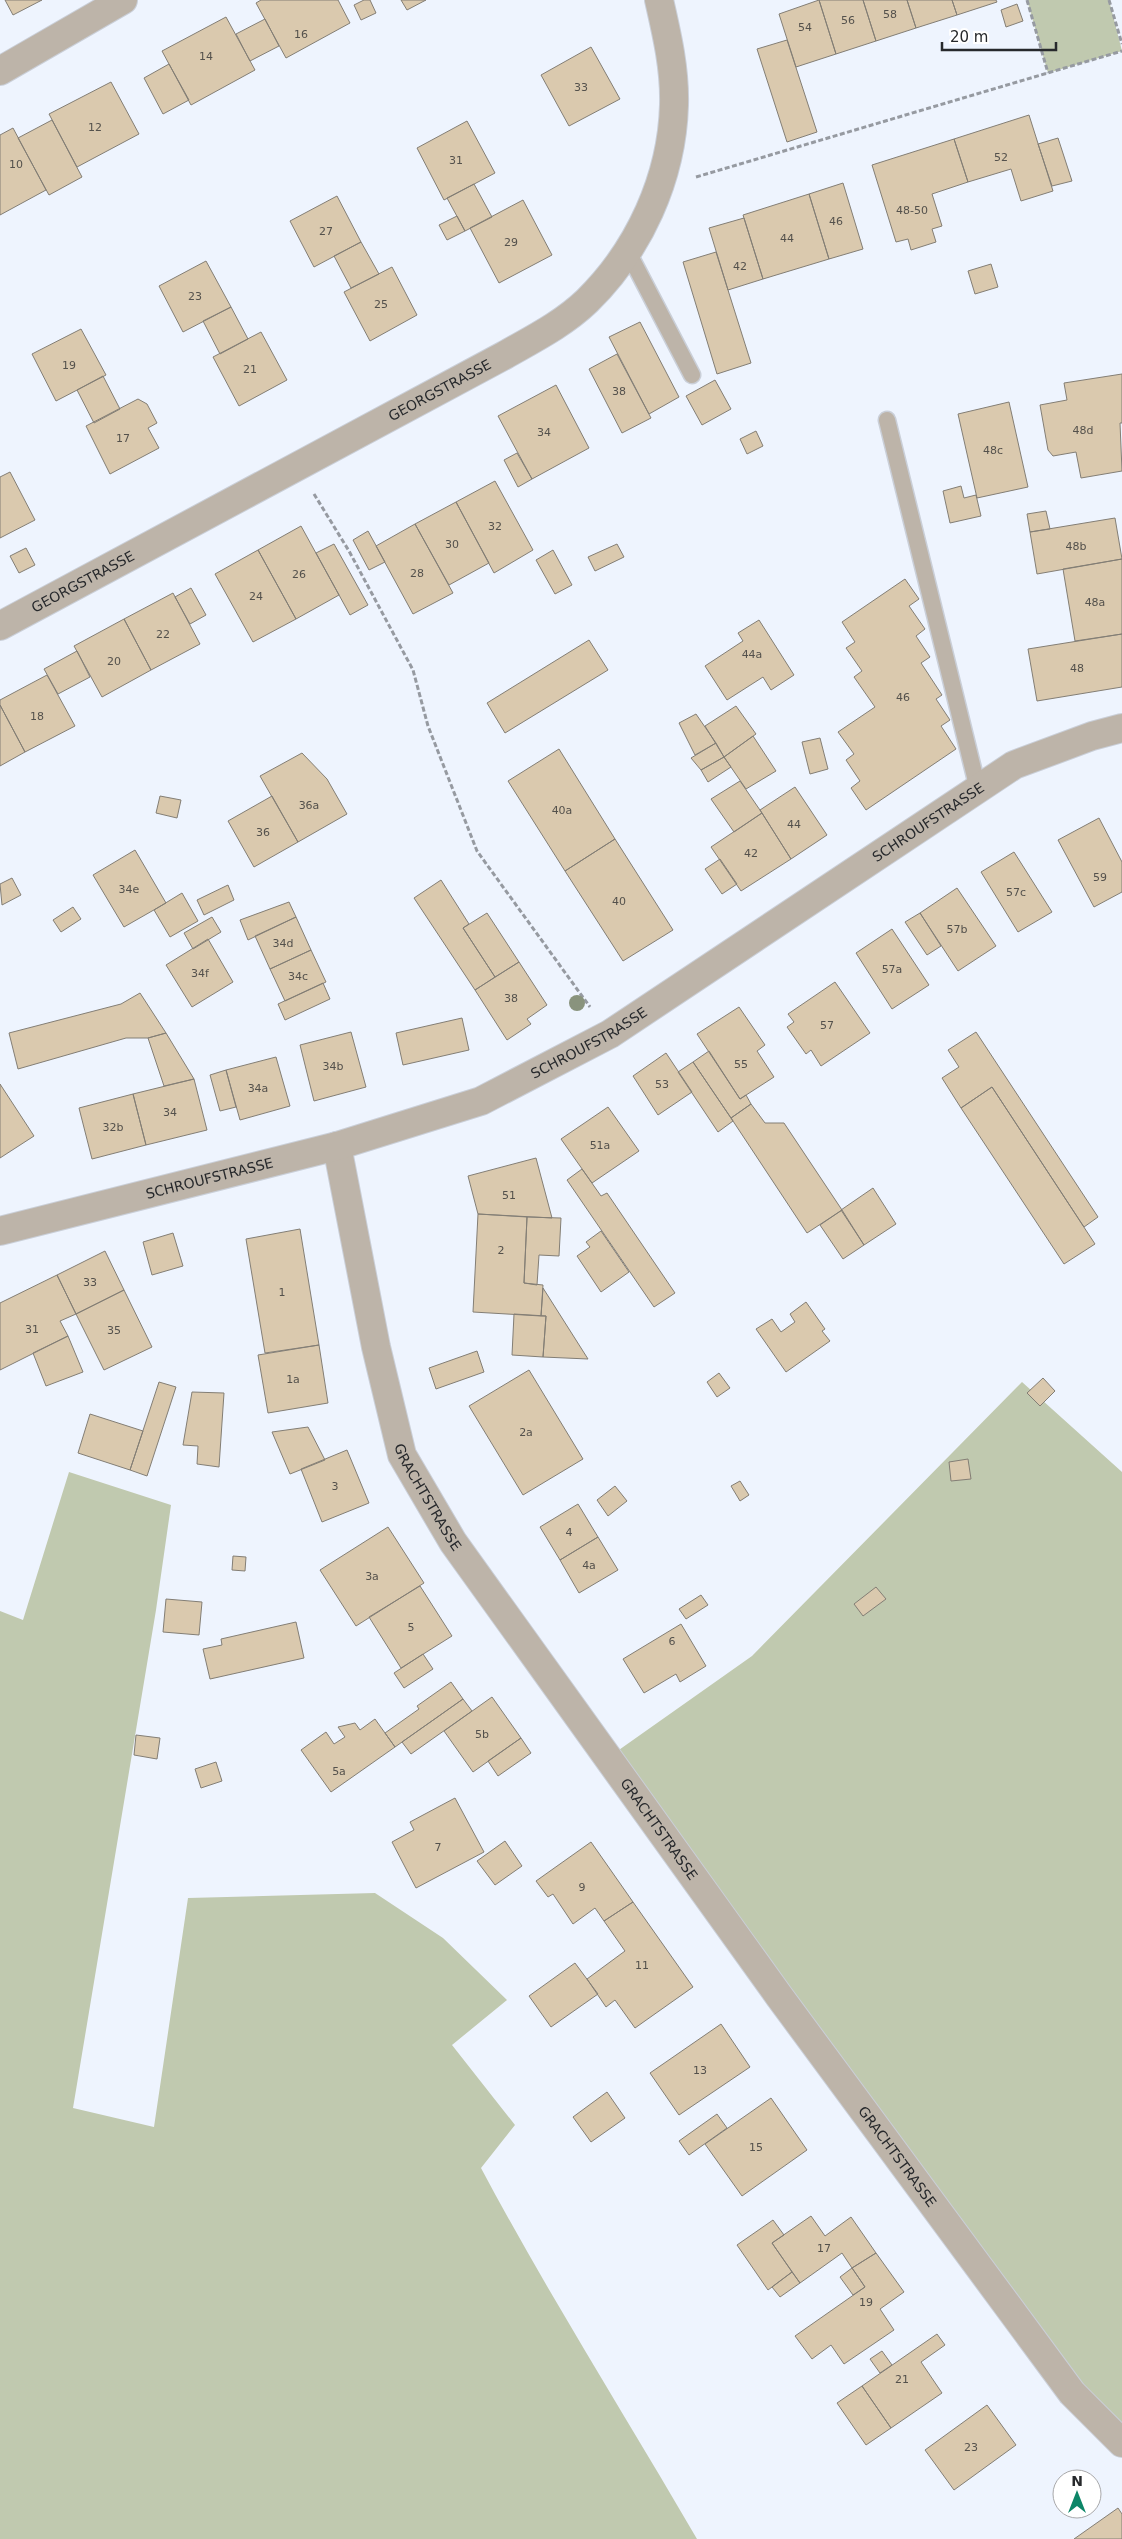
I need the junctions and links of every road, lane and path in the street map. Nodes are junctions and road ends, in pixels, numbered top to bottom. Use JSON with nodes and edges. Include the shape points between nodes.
{"nodes":[{"id":1,"x":123,"y":0,"type":"edge"},
{"id":2,"x":659,"y":0,"type":"edge"},
{"id":3,"x":1026,"y":0,"type":"edge"},
{"id":4,"x":1109,"y":0,"type":"edge"},
{"id":5,"x":1122,"y":44,"type":"edge"},
{"id":6,"x":1122,"y":51,"type":"edge"},
{"id":7,"x":0,"y":72,"type":"edge"},
{"id":8,"x":1048,"y":73,"type":"junction"},
{"id":9,"x":660,"y":188,"type":"junction"},
{"id":10,"x":627,"y":250,"type":"junction"},
{"id":11,"x":692,"y":375,"type":"dead end"},
{"id":12,"x":887,"y":420,"type":"dead end"},
{"id":13,"x":298,"y":468,"type":"junction"},
{"id":14,"x":0,"y":626,"type":"edge"},
{"id":15,"x":1122,"y":728,"type":"edge"},
{"id":16,"x":978,"y":789,"type":"junction"},
{"id":17,"x":610,"y":1034,"type":"junction"},
{"id":18,"x":337,"y":1146,"type":"junction"},
{"id":19,"x":0,"y":1231,"type":"edge"},
{"id":20,"x":1122,"y":2444,"type":"edge"}],
"edges":[{"from":1,"to":7,"type":"street"},
{"from":2,"to":9,"type":"street","name":"GEORGSTRASSE","via":[[671,57],[674,104],[670,150]]},
{"from":3,"to":8,"type":"path"},
{"from":4,"to":5,"type":"path"},
{"from":6,"to":8,"type":"path"},
{"from":8,"to":9,"type":"path"},
{"from":9,"to":10,"type":"street","name":"GEORGSTRASSE"},
{"from":10,"to":11,"type":"lane"},
{"from":10,"to":13,"type":"street","name":"GEORGSTRASSE","via":[[587,301],[553,327]]},
{"from":12,"to":16,"type":"lane"},
{"from":13,"to":14,"type":"street","name":"GEORGSTRASSE"},
{"from":13,"to":17,"type":"path","via":[[350,551],[413,670],[428,726],[477,851]]},
{"from":15,"to":16,"type":"street","name":"SCHROUFSTRASSE","via":[[1014,765]]},
{"from":16,"to":17,"type":"street","name":"SCHROUFSTRASSE"},
{"from":17,"to":18,"type":"street","name":"SCHROUFSTRASSE","via":[[481,1101]]},
{"from":18,"to":19,"type":"street","name":"SCHROUFSTRASSE"},
{"from":18,"to":20,"type":"street","name":"GRACHTSTRASSE","via":[[376,1347],[402,1456],[453,1542],[779,1996],[1060,2377]]}]}
